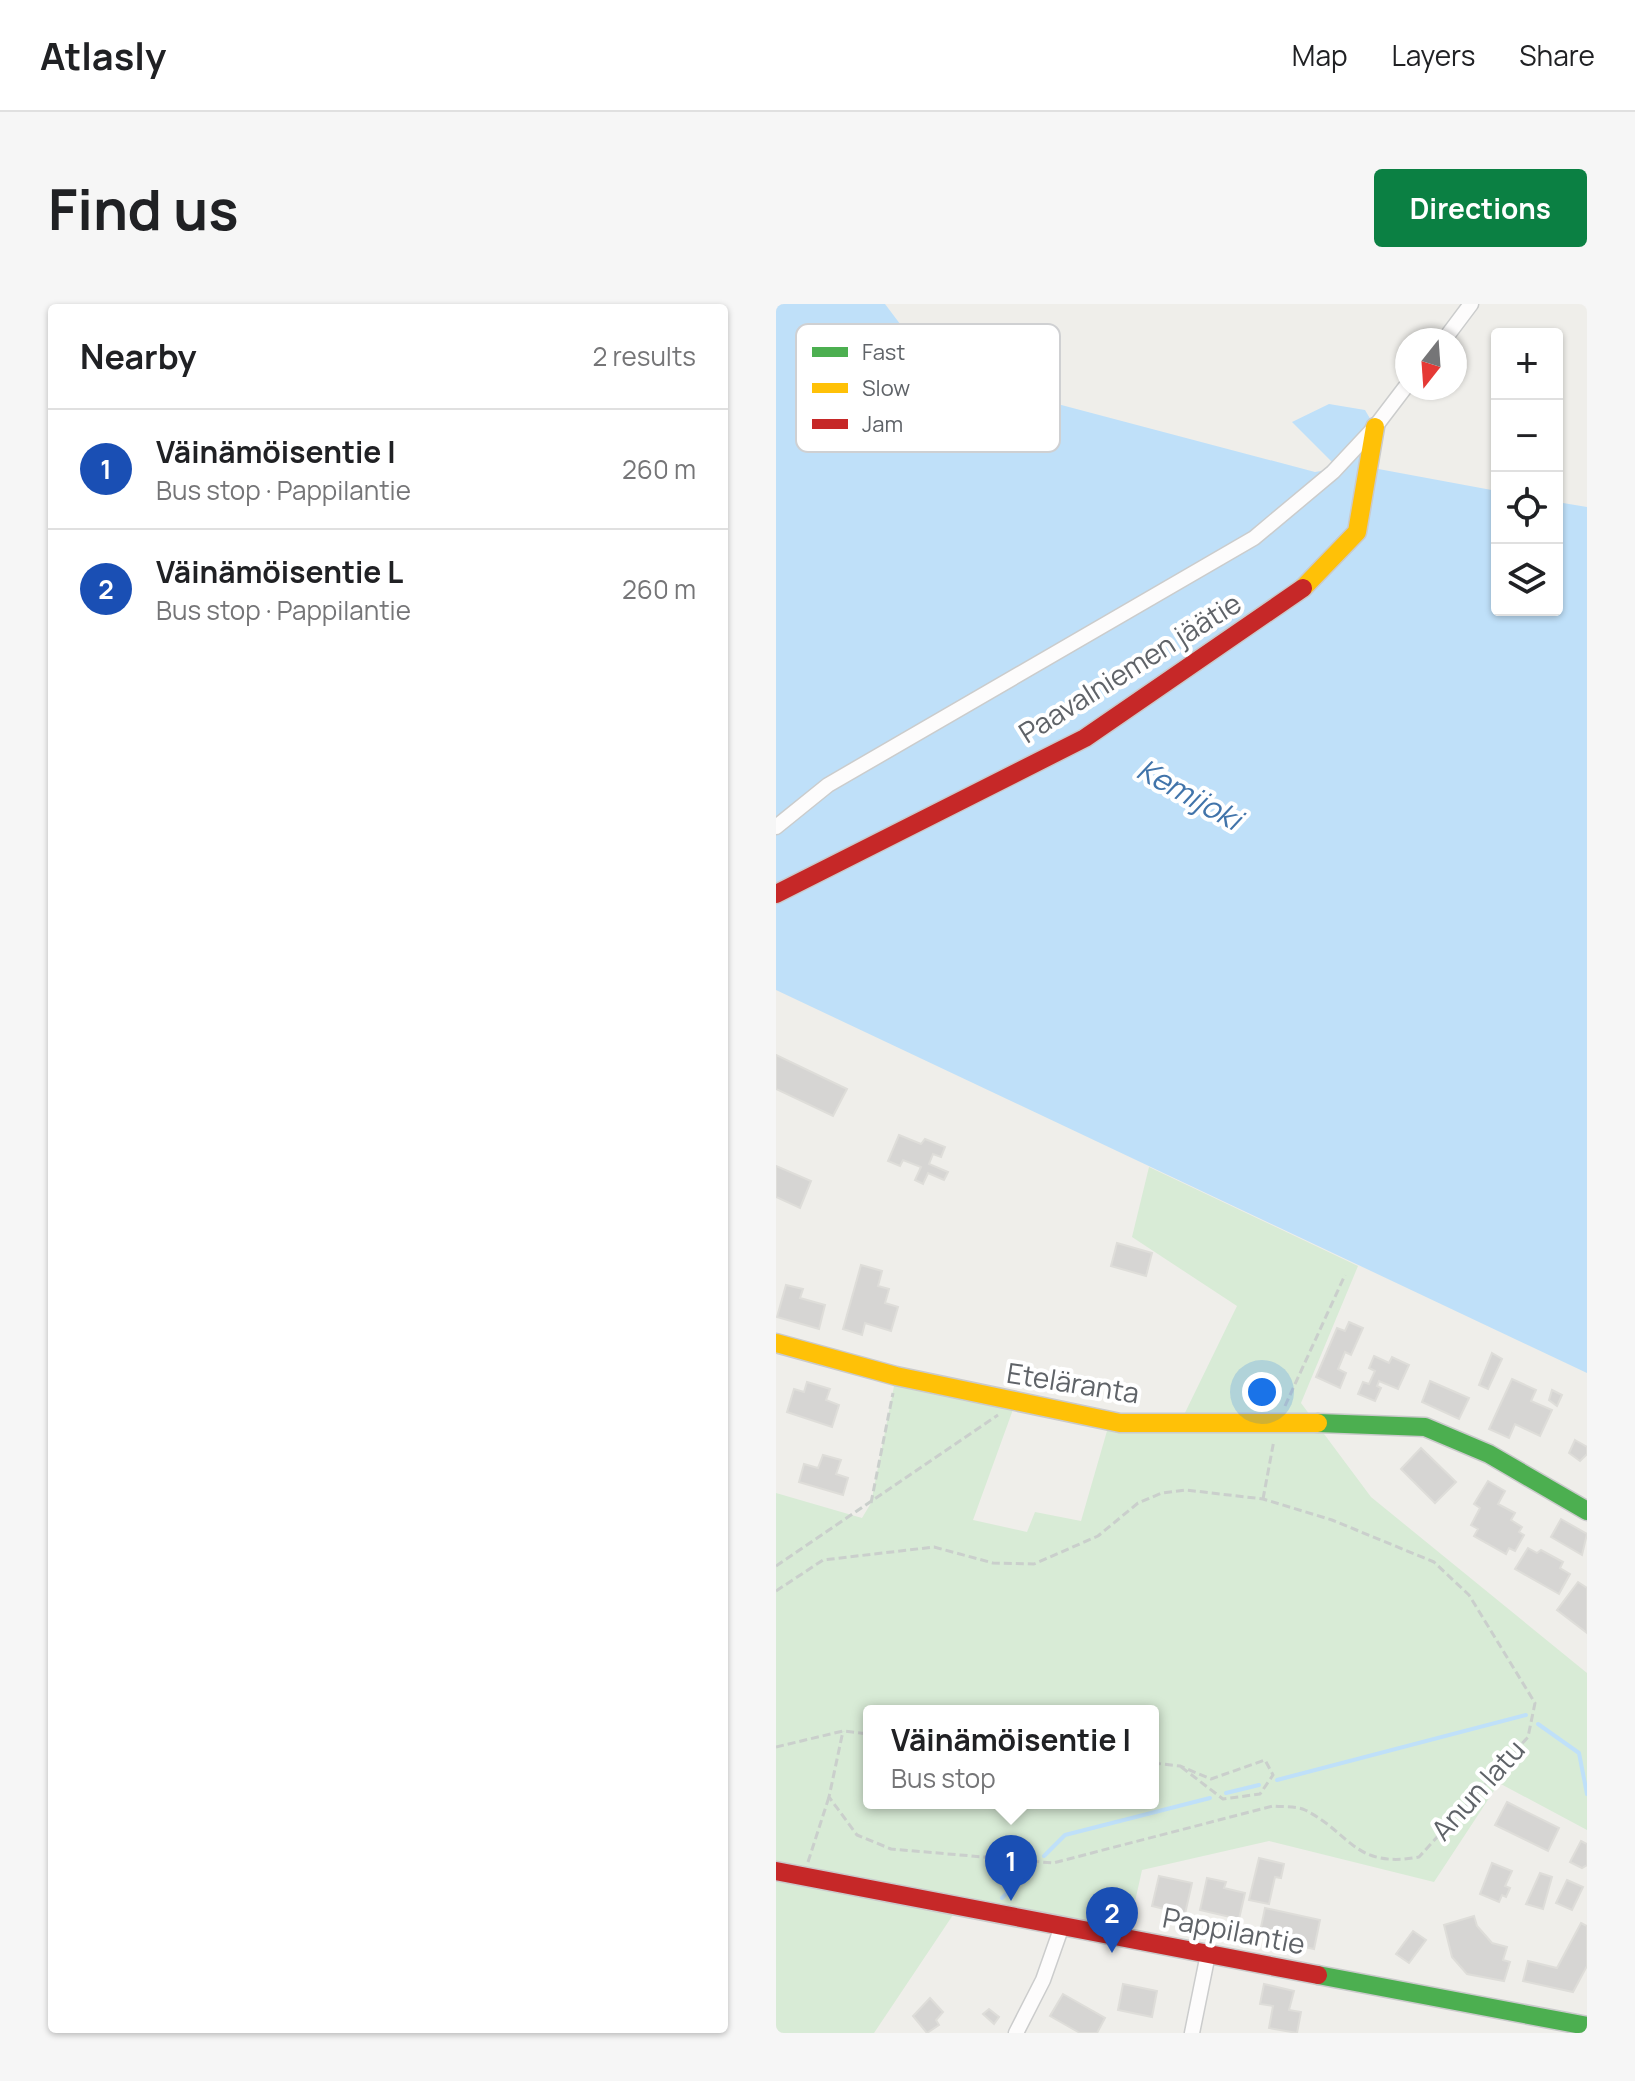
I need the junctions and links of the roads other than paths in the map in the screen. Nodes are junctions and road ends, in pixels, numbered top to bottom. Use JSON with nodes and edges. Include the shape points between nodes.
{"nodes":[{"id":1,"x":1471,"y":304,"type":"edge"},
{"id":2,"x":1453,"y":328,"type":"edge"},
{"id":3,"x":1396,"y":400,"type":"edge"},
{"id":4,"x":1375,"y":427,"type":"junction"},
{"id":5,"x":776,"y":827,"type":"edge"},
{"id":6,"x":776,"y":894,"type":"edge"},
{"id":7,"x":776,"y":1343,"type":"edge"},
{"id":8,"x":1587,"y":1511,"type":"edge"},
{"id":9,"x":776,"y":1871,"type":"edge"},
{"id":10,"x":1062,"y":1926,"type":"junction"},
{"id":11,"x":1208,"y":1954,"type":"junction"},
{"id":12,"x":1587,"y":2026,"type":"edge"},
{"id":13,"x":1016,"y":2033,"type":"edge"},
{"id":14,"x":1192,"y":2033,"type":"edge"}],
"edges":[{"from":1,"to":2,"type":"street"},
{"from":3,"to":4,"type":"street","name":"Paavalniemen jäätie"},
{"from":4,"to":5,"type":"street","name":"Paavalniemen jäätie","via":[[1333,472],[1254,538],[828,785]]},
{"from":4,"to":6,"type":"street","name":"Paavalniemen jäätie","via":[[1357,532],[1295,596],[1085,738]]},
{"from":7,"to":8,"type":"street","name":"Eteläranta","via":[[1015,1404],[1120,1423],[1425,1427],[1489,1454]]},
{"from":9,"to":10,"type":"street","name":"Pappilantie"},
{"from":10,"to":11,"type":"street","name":"Pappilantie"},
{"from":10,"to":13,"type":"street"},
{"from":11,"to":12,"type":"street","name":"Pappilantie"},
{"from":11,"to":14,"type":"street"}]}
